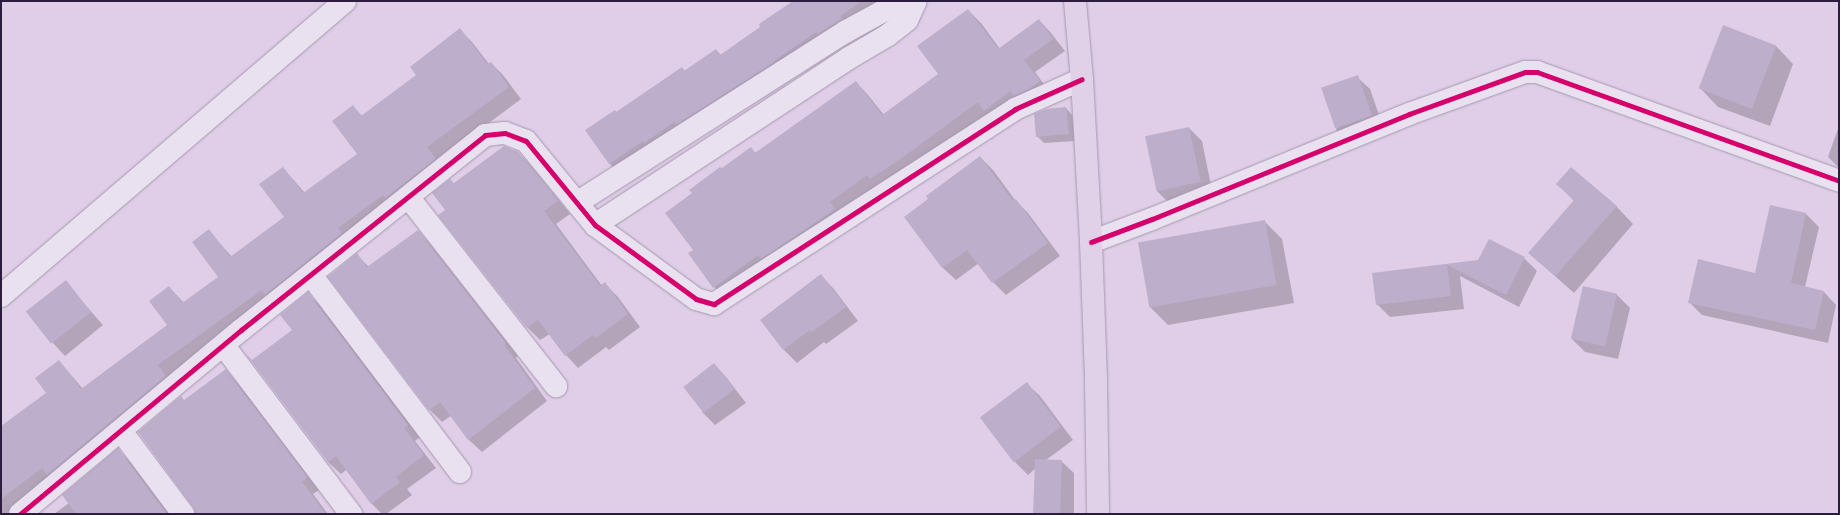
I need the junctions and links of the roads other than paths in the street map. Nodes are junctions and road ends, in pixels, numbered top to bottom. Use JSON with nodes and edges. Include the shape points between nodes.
{"nodes":[{"id":1,"x":345,"y":1,"type":"edge"},
{"id":2,"x":915,"y":1,"type":"edge"},
{"id":3,"x":1075,"y":1,"type":"edge"},
{"id":4,"x":1082,"y":79,"type":"junction"},
{"id":5,"x":1839,"y":181,"type":"edge"},
{"id":6,"x":409,"y":198,"type":"junction"},
{"id":7,"x":578,"y":202,"type":"junction"},
{"id":8,"x":594,"y":225,"type":"junction"},
{"id":9,"x":1091,"y":242,"type":"junction"},
{"id":10,"x":311,"y":275,"type":"junction"},
{"id":11,"x":1,"y":296,"type":"edge"},
{"id":12,"x":224,"y":346,"type":"junction"},
{"id":13,"x":556,"y":386,"type":"dead end"},
{"id":14,"x":121,"y":431,"type":"junction"},
{"id":15,"x":460,"y":472,"type":"dead end"},
{"id":16,"x":43,"y":507,"type":"edge"},
{"id":17,"x":20,"y":514,"type":"edge"},
{"id":18,"x":183,"y":514,"type":"edge"},
{"id":19,"x":351,"y":514,"type":"edge"},
{"id":20,"x":1098,"y":514,"type":"edge"}],
"edges":[{"from":1,"to":11,"type":"street"},
{"from":2,"to":7,"type":"street","via":[[896,4],[845,32]]},
{"from":2,"to":8,"type":"street","via":[[907,20],[888,35]]},
{"from":3,"to":4,"type":"main road"},
{"from":4,"to":8,"type":"street","via":[[1015,109],[714,304],[696,300]]},
{"from":4,"to":9,"type":"main road"},
{"from":5,"to":9,"type":"street","via":[[1537,72],[1524,72],[1409,114]]},
{"from":6,"to":7,"type":"street","via":[[485,135],[504,133],[526,141]]},
{"from":6,"to":10,"type":"street"},
{"from":6,"to":13,"type":"street"},
{"from":7,"to":8,"type":"street"},
{"from":9,"to":20,"type":"main road"},
{"from":10,"to":12,"type":"street"},
{"from":10,"to":15,"type":"street"},
{"from":12,"to":14,"type":"street"},
{"from":12,"to":19,"type":"street"},
{"from":14,"to":16,"type":"street"},
{"from":14,"to":18,"type":"street"},
{"from":16,"to":17,"type":"street"}]}
